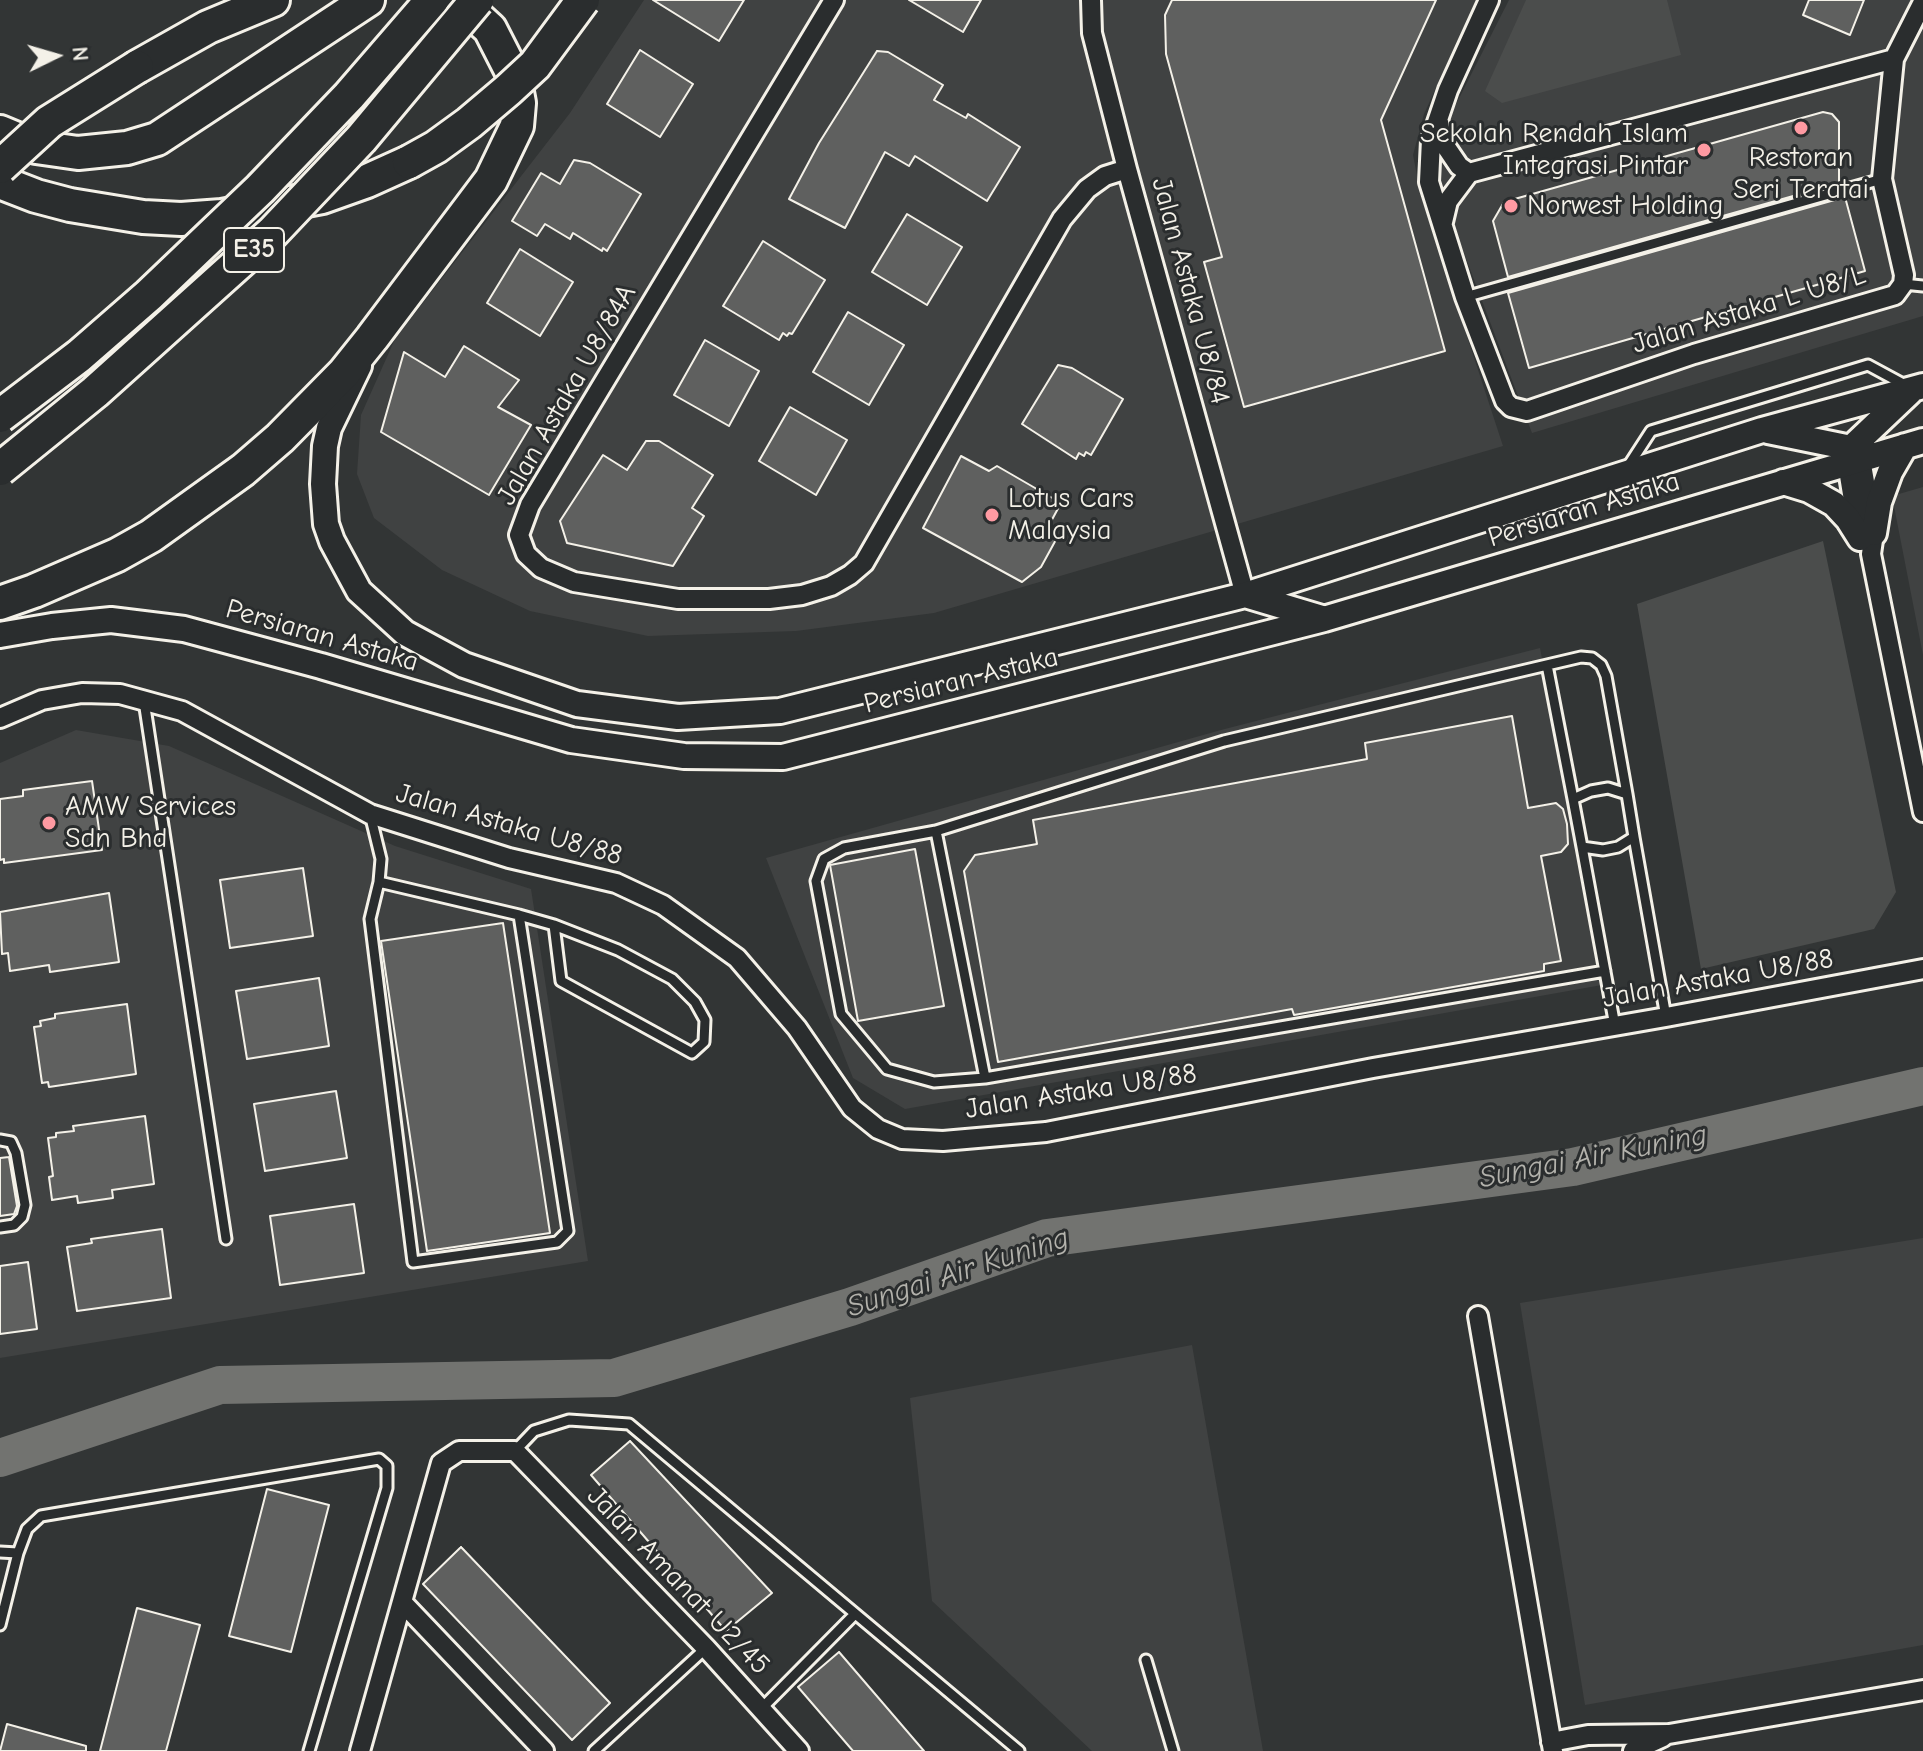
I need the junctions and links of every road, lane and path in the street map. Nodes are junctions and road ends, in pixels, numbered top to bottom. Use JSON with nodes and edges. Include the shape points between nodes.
{"nodes":[{"id":1,"x":273,"y":0,"type":"edge"},
{"id":2,"x":368,"y":0,"type":"edge"},
{"id":3,"x":432,"y":0,"type":"edge"},
{"id":4,"x":458,"y":0,"type":"edge"},
{"id":5,"x":477,"y":0,"type":"edge"},
{"id":6,"x":583,"y":0,"type":"edge"},
{"id":7,"x":834,"y":0,"type":"edge"},
{"id":8,"x":1091,"y":0,"type":"edge"},
{"id":9,"x":1489,"y":0,"type":"edge"},
{"id":10,"x":1923,"y":2,"type":"edge"},
{"id":11,"x":1894,"y":59,"type":"junction"},
{"id":12,"x":1439,"y":120,"type":"junction"},
{"id":13,"x":0,"y":132,"type":"edge"},
{"id":14,"x":0,"y":167,"type":"edge"},
{"id":15,"x":1127,"y":169,"type":"junction"},
{"id":16,"x":1469,"y":173,"type":"junction"},
{"id":17,"x":1882,"y":179,"type":"junction"},
{"id":18,"x":0,"y":182,"type":"edge"},
{"id":19,"x":1443,"y":222,"type":"junction"},
{"id":20,"x":1903,"y":284,"type":"junction"},
{"id":21,"x":1923,"y":286,"type":"edge"},
{"id":22,"x":1465,"y":297,"type":"junction"},
{"id":23,"x":372,"y":338,"type":"junction"},
{"id":24,"x":1918,"y":388,"type":"edge"},
{"id":25,"x":0,"y":416,"type":"edge"},
{"id":26,"x":1762,"y":430,"type":"junction"},
{"id":27,"x":1914,"y":443,"type":"edge"},
{"id":28,"x":1853,"y":457,"type":"junction"},
{"id":29,"x":0,"y":469,"type":"edge"},
{"id":30,"x":1623,"y":475,"type":"junction"},
{"id":31,"x":1783,"y":482,"type":"junction"},
{"id":32,"x":1869,"y":542,"type":"junction"},
{"id":33,"x":1245,"y":595,"type":"junction"},
{"id":34,"x":0,"y":603,"type":"edge"},
{"id":35,"x":1324,"y":619,"type":"junction"},
{"id":36,"x":0,"y":635,"type":"edge"},
{"id":37,"x":1547,"y":665,"type":"junction"},
{"id":38,"x":144,"y":701,"type":"junction"},
{"id":39,"x":0,"y":718,"type":"edge"},
{"id":40,"x":1918,"y":759,"type":"edge"},
{"id":41,"x":1627,"y":794,"type":"junction"},
{"id":42,"x":1573,"y":799,"type":"junction"},
{"id":43,"x":1923,"y":812,"type":"edge"},
{"id":44,"x":370,"y":814,"type":"junction"},
{"id":45,"x":936,"y":831,"type":"junction"},
{"id":46,"x":1634,"y":837,"type":"junction"},
{"id":47,"x":1582,"y":847,"type":"junction"},
{"id":48,"x":379,"y":882,"type":"junction"},
{"id":49,"x":519,"y":915,"type":"junction"},
{"id":50,"x":554,"y":925,"type":"junction"},
{"id":51,"x":1923,"y":969,"type":"edge"},
{"id":52,"x":1605,"y":971,"type":"junction"},
{"id":53,"x":1666,"y":1017,"type":"junction"},
{"id":54,"x":1615,"y":1026,"type":"junction"},
{"id":55,"x":985,"y":1078,"type":"junction"},
{"id":56,"x":0,"y":1140,"type":"edge"},
{"id":57,"x":0,"y":1227,"type":"edge"},
{"id":58,"x":226,"y":1239,"type":"dead end"},
{"id":59,"x":1478,"y":1316,"type":"dead end"},
{"id":60,"x":515,"y":1451,"type":"junction"},
{"id":61,"x":0,"y":1552,"type":"edge"},
{"id":62,"x":18,"y":1553,"type":"junction"},
{"id":63,"x":402,"y":1602,"type":"junction"},
{"id":64,"x":855,"y":1614,"type":"junction"},
{"id":65,"x":0,"y":1625,"type":"edge"},
{"id":66,"x":706,"y":1648,"type":"junction"},
{"id":67,"x":1146,"y":1660,"type":"dead end"},
{"id":68,"x":1923,"y":1690,"type":"edge"},
{"id":69,"x":761,"y":1709,"type":"junction"},
{"id":70,"x":1669,"y":1734,"type":"junction"},
{"id":71,"x":1590,"y":1743,"type":"edge"},
{"id":72,"x":1548,"y":1748,"type":"edge"},
{"id":73,"x":309,"y":1751,"type":"edge"},
{"id":74,"x":360,"y":1751,"type":"edge"},
{"id":75,"x":544,"y":1751,"type":"edge"},
{"id":76,"x":594,"y":1751,"type":"edge"},
{"id":77,"x":799,"y":1751,"type":"edge"},
{"id":78,"x":1019,"y":1751,"type":"edge"},
{"id":79,"x":1173,"y":1751,"type":"edge"},
{"id":80,"x":1633,"y":1751,"type":"edge"}],
"edges":[{"from":1,"to":14,"type":"highway","bridge":true,"via":[[208,27],[137,67],[49,122]]},
{"from":2,"to":13,"type":"highway","via":[[157,139],[78,153],[36,147]]},
{"from":3,"to":25,"type":"highway","number":"E35","bridge":true,"via":[[260,189],[149,295]]},
{"from":4,"to":23,"type":"highway","via":[[490,29],[514,76],[517,126],[491,180]]},
{"from":5,"to":29,"type":"highway","number":"E35","bridge":true,"via":[[361,139],[272,233],[95,392]]},
{"from":6,"to":18,"type":"highway","bridge":true,"via":[[535,65],[469,123],[409,162],[322,197],[181,219],[70,205]]},
{"from":7,"to":15,"type":"street","name":"Jalan Astaka U8/84A","via":[[530,505],[519,535],[526,554],[541,568],[574,582],[678,599],[802,595],[850,575],[864,563],[1062,219],[1087,189]]},
{"from":8,"to":15,"type":"street","name":"Jalan Astaka U8/84","via":[[1092,33]]},
{"from":9,"to":12,"type":"street"},
{"from":10,"to":11,"type":"street","name":"Jalan Astaka L U8/L"},
{"from":11,"to":16,"type":"street"},
{"from":11,"to":17,"type":"street","name":"Jalan Astaka L U8/L"},
{"from":12,"to":16,"type":"street","via":[[1442,141]]},
{"from":12,"to":19,"type":"street","via":[[1431,140],[1429,172]]},
{"from":15,"to":33,"type":"street","name":"Jalan Astaka U8/84"},
{"from":16,"to":19,"type":"street","via":[[1448,201]]},
{"from":17,"to":20,"type":"street","name":"Jalan Astaka L U8/L"},
{"from":17,"to":22,"type":"lane"},
{"from":19,"to":22,"type":"street"},
{"from":20,"to":21,"type":"lane"},
{"from":20,"to":22,"type":"street","name":"Jalan Astaka L U8/L","via":[[1895,295],[1694,354],[1527,411],[1505,401]]},
{"from":23,"to":33,"type":"main road","name":"Persiaran Astaka","via":[[325,446],[326,524],[339,558],[359,591],[405,633],[464,665],[577,704],[678,717],[780,711]]},
{"from":23,"to":34,"type":"highway","via":[[280,438],[151,536]]},
{"from":24,"to":26,"type":"main road","name":"Persiaran Astaka"},
{"from":24,"to":28,"type":"main road"},
{"from":24,"to":30,"type":"lane","via":[[1868,365],[1651,431]]},
{"from":26,"to":28,"type":"main road"},
{"from":26,"to":30,"type":"main road","name":"Persiaran Astaka"},
{"from":27,"to":28,"type":"main road","name":"Persiaran Astaka"},
{"from":27,"to":32,"type":"main road","via":[[1884,487]]},
{"from":28,"to":31,"type":"main road","name":"Persiaran Astaka"},
{"from":28,"to":32,"type":"street"},
{"from":30,"to":33,"type":"main road","name":"Persiaran Astaka"},
{"from":31,"to":32,"type":"main road","via":[[1834,504]]},
{"from":31,"to":35,"type":"main road","name":"Persiaran Astaka"},
{"from":32,"to":40,"type":"street"},
{"from":33,"to":35,"type":"main road"},
{"from":35,"to":36,"type":"main road","name":"Persiaran Astaka","via":[[783,757],[684,756],[571,740],[184,629],[111,620]]},
{"from":37,"to":41,"type":"lane","via":[[1581,657],[1601,665]]},
{"from":37,"to":42,"type":"lane"},
{"from":37,"to":45,"type":"lane","via":[[1224,741]]},
{"from":38,"to":39,"type":"street","name":"Jalan Astaka U8/88","via":[[82,693],[42,700]]},
{"from":38,"to":44,"type":"street","name":"Jalan Astaka U8/88","via":[[182,711]]},
{"from":38,"to":58,"type":"lane"},
{"from":40,"to":43,"type":"street"},
{"from":41,"to":42,"type":"lane","via":[[1608,788]]},
{"from":41,"to":46,"type":"lane"},
{"from":42,"to":47,"type":"lane"},
{"from":44,"to":48,"type":"lane","via":[[381,859]]},
{"from":44,"to":54,"type":"street","name":"Jalan Astaka U8/88","via":[[509,858],[616,883],[663,905],[737,958],[797,1028],[852,1108],[878,1129],[902,1139],[1046,1132]]},
{"from":45,"to":55,"type":"lane"},
{"from":45,"to":55,"type":"lane","via":[[844,848],[824,859],[816,881],[841,1014],[887,1069],[934,1082]]},
{"from":46,"to":47,"type":"lane","via":[[1603,850]]},
{"from":46,"to":53,"type":"lane"},
{"from":47,"to":52,"type":"lane"},
{"from":48,"to":49,"type":"lane"},
{"from":48,"to":49,"type":"lane","via":[[370,919],[413,1262],[557,1242],[568,1231]]},
{"from":49,"to":50,"type":"lane"},
{"from":50,"to":50,"type":"lane","via":[[672,979],[705,1020],[704,1042],[692,1053],[561,981]]},
{"from":51,"to":53,"type":"street","name":"Jalan Astaka U8/88"},
{"from":52,"to":54,"type":"lane"},
{"from":52,"to":55,"type":"lane"},
{"from":53,"to":54,"type":"street","name":"Jalan Astaka U8/88"},
{"from":56,"to":57,"type":"lane","via":[[11,1142],[16,1153],[25,1205],[14,1225]]},
{"from":59,"to":72,"type":"street"},
{"from":60,"to":63,"type":"street","via":[[459,1451],[441,1463]]},
{"from":60,"to":64,"type":"lane","via":[[534,1431],[569,1420],[629,1424]]},
{"from":60,"to":66,"type":"street","name":"Jalan Amanat U2/45"},
{"from":61,"to":62,"type":"lane"},
{"from":62,"to":65,"type":"lane"},
{"from":62,"to":73,"type":"lane","via":[[27,1529],[41,1516],[379,1459],[387,1466],[387,1488]]},
{"from":63,"to":74,"type":"street"},
{"from":63,"to":75,"type":"street"},
{"from":64,"to":69,"type":"lane"},
{"from":64,"to":78,"type":"lane"},
{"from":66,"to":69,"type":"street","name":"Jalan Amanat U2/45"},
{"from":66,"to":76,"type":"lane"},
{"from":67,"to":79,"type":"lane"},
{"from":68,"to":70,"type":"street"},
{"from":69,"to":77,"type":"street","name":"Jalan Amanat U2/45"},
{"from":70,"to":71,"type":"street"},
{"from":70,"to":80,"type":"street"},
{"from":71,"to":72,"type":"street"}]}
